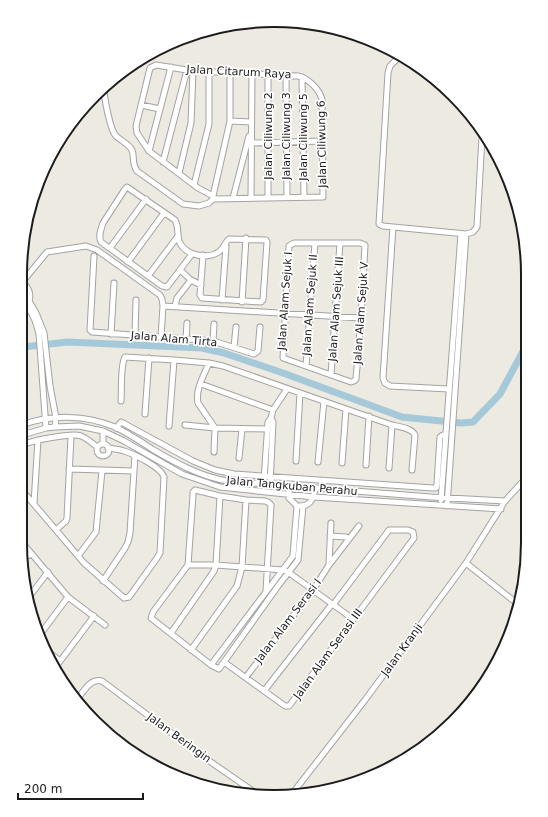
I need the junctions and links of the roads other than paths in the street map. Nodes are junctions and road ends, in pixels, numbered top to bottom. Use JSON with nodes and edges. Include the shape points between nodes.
{"nodes":[{"id":1,"x":396,"y":60,"type":"dead end"},
{"id":2,"x":171,"y":67,"type":"junction"},
{"id":3,"x":190,"y":70,"type":"junction"},
{"id":4,"x":209,"y":72,"type":"junction"},
{"id":5,"x":230,"y":72,"type":"junction"},
{"id":6,"x":252,"y":73,"type":"junction"},
{"id":7,"x":268,"y":74,"type":"junction"},
{"id":8,"x":286,"y":75,"type":"junction"},
{"id":9,"x":302,"y":77,"type":"junction"},
{"id":10,"x":319,"y":92,"type":"joint"},
{"id":11,"x":104,"y":94,"type":"edge"},
{"id":12,"x":141,"y":105,"type":"junction"},
{"id":13,"x":160,"y":109,"type":"junction"},
{"id":14,"x":230,"y":121,"type":"junction"},
{"id":15,"x":251,"y":122,"type":"junction"},
{"id":16,"x":251,"y":129,"type":"junction"},
{"id":17,"x":303,"y":141,"type":"junction"},
{"id":18,"x":323,"y":141,"type":"junction"},
{"id":19,"x":482,"y":141,"type":"edge"},
{"id":20,"x":268,"y":142,"type":"junction"},
{"id":21,"x":286,"y":142,"type":"junction"},
{"id":22,"x":251,"y":143,"type":"junction"},
{"id":23,"x":149,"y":151,"type":"junction"},
{"id":24,"x":163,"y":162,"type":"junction"},
{"id":25,"x":179,"y":173,"type":"junction"},
{"id":26,"x":194,"y":185,"type":"junction"},
{"id":27,"x":286,"y":197,"type":"junction"},
{"id":28,"x":304,"y":197,"type":"junction"},
{"id":29,"x":213,"y":198,"type":"junction"},
{"id":30,"x":233,"y":198,"type":"junction"},
{"id":31,"x":251,"y":198,"type":"junction"},
{"id":32,"x":268,"y":198,"type":"junction"},
{"id":33,"x":146,"y":199,"type":"junction"},
{"id":34,"x":164,"y":212,"type":"junction"},
{"id":35,"x":393,"y":227,"type":"junction"},
{"id":36,"x":464,"y":234,"type":"junction"},
{"id":37,"x":178,"y":236,"type":"junction"},
{"id":38,"x":246,"y":238,"type":"junction"},
{"id":39,"x":226,"y":242,"type":"junction"},
{"id":40,"x":315,"y":243,"type":"junction"},
{"id":41,"x":340,"y":243,"type":"junction"},
{"id":42,"x":110,"y":248,"type":"junction"},
{"id":43,"x":192,"y":254,"type":"junction"},
{"id":44,"x":203,"y":255,"type":"junction"},
{"id":45,"x":94,"y":256,"type":"dead end"},
{"id":46,"x":128,"y":262,"type":"junction"},
{"id":47,"x":180,"y":270,"type":"junction"},
{"id":48,"x":148,"y":276,"type":"junction"},
{"id":49,"x":27,"y":278,"type":"edge"},
{"id":50,"x":191,"y":280,"type":"junction"},
{"id":51,"x":114,"y":283,"type":"dead end"},
{"id":52,"x":201,"y":285,"type":"junction"},
{"id":53,"x":27,"y":287,"type":"edge"},
{"id":54,"x":136,"y":300,"type":"dead end"},
{"id":55,"x":222,"y":300,"type":"junction"},
{"id":56,"x":29,"y":301,"type":"junction"},
{"id":57,"x":242,"y":302,"type":"junction"},
{"id":58,"x":27,"y":304,"type":"edge"},
{"id":59,"x":163,"y":306,"type":"junction"},
{"id":60,"x":175,"y":306,"type":"junction"},
{"id":61,"x":27,"y":308,"type":"edge"},
{"id":62,"x":285,"y":314,"type":"junction"},
{"id":63,"x":310,"y":315,"type":"junction"},
{"id":64,"x":335,"y":316,"type":"junction"},
{"id":65,"x":361,"y":318,"type":"junction"},
{"id":66,"x":187,"y":323,"type":"dead end"},
{"id":67,"x":214,"y":324,"type":"dead end"},
{"id":68,"x":236,"y":327,"type":"dead end"},
{"id":69,"x":260,"y":328,"type":"dead end"},
{"id":70,"x":41,"y":334,"type":"junction"},
{"id":71,"x":111,"y":334,"type":"junction"},
{"id":72,"x":135,"y":335,"type":"junction"},
{"id":73,"x":161,"y":337,"type":"junction"},
{"id":74,"x":186,"y":339,"type":"junction"},
{"id":75,"x":213,"y":341,"type":"junction"},
{"id":76,"x":234,"y":347,"type":"junction"},
{"id":77,"x":43,"y":355,"type":"junction"},
{"id":78,"x":149,"y":358,"type":"junction"},
{"id":79,"x":174,"y":360,"type":"junction"},
{"id":80,"x":209,"y":363,"type":"junction"},
{"id":81,"x":306,"y":366,"type":"junction"},
{"id":82,"x":331,"y":375,"type":"junction"},
{"id":83,"x":201,"y":384,"type":"junction"},
{"id":84,"x":50,"y":386,"type":"junction"},
{"id":85,"x":43,"y":387,"type":"junction"},
{"id":86,"x":287,"y":389,"type":"junction"},
{"id":87,"x":449,"y":389,"type":"junction"},
{"id":88,"x":300,"y":393,"type":"junction"},
{"id":89,"x":121,"y":401,"type":"dead end"},
{"id":90,"x":324,"y":401,"type":"junction"},
{"id":91,"x":346,"y":408,"type":"junction"},
{"id":92,"x":273,"y":410,"type":"junction"},
{"id":93,"x":145,"y":414,"type":"dead end"},
{"id":94,"x":369,"y":416,"type":"junction"},
{"id":95,"x":450,"y":416,"type":"junction"},
{"id":96,"x":56,"y":418,"type":"junction"},
{"id":97,"x":271,"y":418,"type":"junction"},
{"id":98,"x":45,"y":420,"type":"junction"},
{"id":99,"x":27,"y":423,"type":"edge"},
{"id":100,"x":185,"y":425,"type":"dead end"},
{"id":101,"x":392,"y":425,"type":"junction"},
{"id":102,"x":169,"y":426,"type":"dead end"},
{"id":103,"x":55,"y":427,"type":"junction"},
{"id":104,"x":46,"y":428,"type":"junction"},
{"id":105,"x":116,"y":428,"type":"junction"},
{"id":106,"x":215,"y":428,"type":"junction"},
{"id":107,"x":242,"y":428,"type":"junction"},
{"id":108,"x":267,"y":429,"type":"junction"},
{"id":109,"x":103,"y":431,"type":"junction"},
{"id":110,"x":448,"y":432,"type":"junction"},
{"id":111,"x":27,"y":434,"type":"edge"},
{"id":112,"x":71,"y":436,"type":"junction"},
{"id":113,"x":38,"y":440,"type":"junction"},
{"id":114,"x":27,"y":443,"type":"edge"},
{"id":115,"x":103,"y":444,"type":"junction"},
{"id":116,"x":97,"y":447,"type":"junction"},
{"id":117,"x":108,"y":448,"type":"junction"},
{"id":118,"x":158,"y":452,"type":"junction"},
{"id":119,"x":214,"y":452,"type":"dead end"},
{"id":120,"x":135,"y":455,"type":"junction"},
{"id":121,"x":239,"y":458,"type":"dead end"},
{"id":122,"x":268,"y":458,"type":"junction"},
{"id":123,"x":155,"y":459,"type":"junction"},
{"id":124,"x":193,"y":461,"type":"junction"},
{"id":125,"x":296,"y":461,"type":"dead end"},
{"id":126,"x":318,"y":462,"type":"dead end"},
{"id":127,"x":342,"y":463,"type":"dead end"},
{"id":128,"x":366,"y":465,"type":"dead end"},
{"id":129,"x":389,"y":468,"type":"dead end"},
{"id":130,"x":69,"y":469,"type":"junction"},
{"id":131,"x":189,"y":469,"type":"junction"},
{"id":132,"x":412,"y":470,"type":"dead end"},
{"id":133,"x":102,"y":471,"type":"junction"},
{"id":134,"x":134,"y":471,"type":"junction"},
{"id":135,"x":267,"y":477,"type":"junction"},
{"id":136,"x":521,"y":483,"type":"edge"},
{"id":137,"x":264,"y":484,"type":"junction"},
{"id":138,"x":270,"y":485,"type":"junction"},
{"id":139,"x":385,"y":486,"type":"junction"},
{"id":140,"x":289,"y":487,"type":"junction"},
{"id":141,"x":315,"y":489,"type":"junction"},
{"id":142,"x":379,"y":493,"type":"junction"},
{"id":143,"x":288,"y":494,"type":"junction"},
{"id":144,"x":392,"y":494,"type":"junction"},
{"id":145,"x":27,"y":495,"type":"edge"},
{"id":146,"x":220,"y":496,"type":"junction"},
{"id":147,"x":314,"y":497,"type":"junction"},
{"id":148,"x":442,"y":497,"type":"junction"},
{"id":149,"x":448,"y":498,"type":"junction"},
{"id":150,"x":246,"y":500,"type":"junction"},
{"id":151,"x":505,"y":501,"type":"junction"},
{"id":152,"x":34,"y":503,"type":"junction"},
{"id":153,"x":441,"y":506,"type":"junction"},
{"id":154,"x":447,"y":506,"type":"junction"},
{"id":155,"x":300,"y":508,"type":"junction"},
{"id":156,"x":501,"y":509,"type":"junction"},
{"id":157,"x":331,"y":523,"type":"dead end"},
{"id":158,"x":359,"y":526,"type":"dead end"},
{"id":159,"x":56,"y":530,"type":"junction"},
{"id":160,"x":330,"y":536,"type":"junction"},
{"id":161,"x":349,"y":539,"type":"junction"},
{"id":162,"x":27,"y":549,"type":"edge"},
{"id":163,"x":32,"y":554,"type":"junction"},
{"id":164,"x":28,"y":556,"type":"edge"},
{"id":165,"x":78,"y":556,"type":"junction"},
{"id":166,"x":188,"y":564,"type":"junction"},
{"id":167,"x":466,"y":564,"type":"junction"},
{"id":168,"x":216,"y":565,"type":"junction"},
{"id":169,"x":329,"y":566,"type":"junction"},
{"id":170,"x":242,"y":567,"type":"junction"},
{"id":171,"x":267,"y":569,"type":"junction"},
{"id":172,"x":286,"y":571,"type":"junction"},
{"id":173,"x":48,"y":572,"type":"junction"},
{"id":174,"x":103,"y":581,"type":"junction"},
{"id":175,"x":35,"y":588,"type":"junction"},
{"id":176,"x":32,"y":589,"type":"edge"},
{"id":177,"x":313,"y":590,"type":"junction"},
{"id":178,"x":266,"y":591,"type":"junction"},
{"id":179,"x":32,"y":592,"type":"edge"},
{"id":180,"x":68,"y":596,"type":"junction"},
{"id":181,"x":514,"y":601,"type":"edge"},
{"id":182,"x":332,"y":604,"type":"junction"},
{"id":183,"x":94,"y":616,"type":"junction"},
{"id":184,"x":353,"y":619,"type":"junction"},
{"id":185,"x":105,"y":625,"type":"dead end"},
{"id":186,"x":43,"y":630,"type":"edge"},
{"id":187,"x":171,"y":633,"type":"junction"},
{"id":188,"x":191,"y":650,"type":"junction"},
{"id":189,"x":55,"y":657,"type":"edge"},
{"id":190,"x":60,"y":661,"type":"joint"},
{"id":191,"x":224,"y":662,"type":"junction"},
{"id":192,"x":211,"y":665,"type":"junction"},
{"id":193,"x":246,"y":677,"type":"junction"},
{"id":194,"x":264,"y":691,"type":"junction"},
{"id":195,"x":80,"y":696,"type":"edge"},
{"id":196,"x":249,"y":788,"type":"edge"},
{"id":197,"x":296,"y":789,"type":"edge"}],
"edges":[{"from":1,"to":35,"type":"street","via":[[390,66],[388,74],[379,220],[383,226]]},
{"from":2,"to":3,"type":"street","name":"Jalan Citarum Raya"},
{"from":2,"to":12,"type":"street","name":"Jalan Citarum Raya","via":[[150,68]]},
{"from":2,"to":13,"type":"street"},
{"from":3,"to":4,"type":"street","name":"Jalan Citarum Raya"},
{"from":3,"to":24,"type":"street"},
{"from":3,"to":25,"type":"street","via":[[193,95],[191,123]]},
{"from":4,"to":5,"type":"street","name":"Jalan Citarum Raya"},
{"from":4,"to":26,"type":"street","via":[[209,124]]},
{"from":5,"to":6,"type":"street","name":"Jalan Citarum Raya"},
{"from":5,"to":14,"type":"street"},
{"from":6,"to":7,"type":"street","name":"Jalan Citarum Raya"},
{"from":6,"to":15,"type":"street"},
{"from":7,"to":8,"type":"street","name":"Jalan Citarum Raya"},
{"from":7,"to":20,"type":"street","name":"Jalan Ciliwung 2"},
{"from":8,"to":9,"type":"street","name":"Jalan Citarum Raya"},
{"from":8,"to":21,"type":"street","name":"Jalan Ciliwung 3"},
{"from":9,"to":10,"type":"street","name":"Jalan Citarum Raya"},
{"from":9,"to":17,"type":"street","name":"Jalan Ciliwung 5"},
{"from":10,"to":18,"type":"street","name":"Jalan Ciliwung 6","via":[[322,99]]},
{"from":11,"to":29,"type":"street","via":[[114,133],[130,147],[137,171],[183,204],[200,206]]},
{"from":12,"to":13,"type":"street"},
{"from":12,"to":23,"type":"street","via":[[136,130]]},
{"from":13,"to":23,"type":"street"},
{"from":14,"to":15,"type":"street"},
{"from":14,"to":29,"type":"street"},
{"from":15,"to":16,"type":"street"},
{"from":16,"to":22,"type":"street"},
{"from":16,"to":30,"type":"street"},
{"from":17,"to":18,"type":"street"},
{"from":17,"to":21,"type":"street"},
{"from":17,"to":28,"type":"street","name":"Jalan Ciliwung 5"},
{"from":18,"to":28,"type":"street","name":"Jalan Ciliwung 6","via":[[323,197]]},
{"from":19,"to":36,"type":"street","via":[[477,227],[473,232]]},
{"from":20,"to":21,"type":"street"},
{"from":20,"to":22,"type":"street"},
{"from":20,"to":32,"type":"street","name":"Jalan Ciliwung 2"},
{"from":21,"to":27,"type":"street","name":"Jalan Ciliwung 3"},
{"from":22,"to":31,"type":"street"},
{"from":23,"to":24,"type":"street"},
{"from":24,"to":25,"type":"street"},
{"from":25,"to":26,"type":"street"},
{"from":26,"to":29,"type":"street"},
{"from":27,"to":28,"type":"street"},
{"from":27,"to":32,"type":"street"},
{"from":29,"to":30,"type":"street"},
{"from":30,"to":31,"type":"street"},
{"from":31,"to":32,"type":"street"},
{"from":33,"to":34,"type":"street"},
{"from":33,"to":42,"type":"street"},
{"from":33,"to":42,"type":"street","via":[[127,187],[124,189],[103,223],[100,234],[101,242]]},
{"from":34,"to":37,"type":"street","via":[[177,223]]},
{"from":34,"to":46,"type":"street"},
{"from":35,"to":36,"type":"street"},
{"from":35,"to":87,"type":"street","via":[[383,378],[390,386]]},
{"from":36,"to":87,"type":"street"},
{"from":36,"to":95,"type":"street"},
{"from":37,"to":43,"type":"street","via":[[182,246]]},
{"from":37,"to":48,"type":"street"},
{"from":38,"to":39,"type":"street","via":[[229,239]]},
{"from":38,"to":57,"type":"street"},
{"from":38,"to":57,"type":"street","via":[[267,242],[263,300]]},
{"from":39,"to":44,"type":"street","via":[[219,252]]},
{"from":39,"to":55,"type":"street"},
{"from":40,"to":41,"type":"street"},
{"from":40,"to":62,"type":"street","name":"Jalan Alam Sejuk I","via":[[289,246]]},
{"from":40,"to":63,"type":"street","name":"Jalan Alam Sejuk II"},
{"from":41,"to":64,"type":"street","name":"Jalan Alam Sejuk III"},
{"from":41,"to":65,"type":"street","name":"Jalan Alam Sejuk V","via":[[365,245]]},
{"from":42,"to":46,"type":"street"},
{"from":43,"to":44,"type":"street"},
{"from":43,"to":47,"type":"street"},
{"from":44,"to":52,"type":"street"},
{"from":45,"to":71,"type":"street","name":"Jalan Alam Tirta","via":[[90,330]]},
{"from":46,"to":48,"type":"street"},
{"from":47,"to":48,"type":"street","via":[[167,287]]},
{"from":47,"to":50,"type":"street"},
{"from":49,"to":59,"type":"street","via":[[47,252],[89,247],[97,250],[160,296]]},
{"from":50,"to":52,"type":"street"},
{"from":50,"to":60,"type":"street","via":[[177,298]]},
{"from":51,"to":71,"type":"street"},
{"from":52,"to":55,"type":"street","via":[[202,298]]},
{"from":53,"to":56,"type":"street"},
{"from":54,"to":72,"type":"street"},
{"from":55,"to":57,"type":"street"},
{"from":56,"to":58,"type":"street"},
{"from":56,"to":70,"type":"street","via":[[36,313]]},
{"from":59,"to":60,"type":"street"},
{"from":59,"to":73,"type":"street"},
{"from":60,"to":62,"type":"street"},
{"from":61,"to":70,"type":"street"},
{"from":62,"to":63,"type":"street"},
{"from":62,"to":81,"type":"street","name":"Jalan Alam Sejuk I","via":[[282,356]]},
{"from":63,"to":64,"type":"street"},
{"from":63,"to":81,"type":"street","name":"Jalan Alam Sejuk II"},
{"from":64,"to":65,"type":"street"},
{"from":64,"to":82,"type":"street","name":"Jalan Alam Sejuk III"},
{"from":65,"to":82,"type":"street","name":"Jalan Alam Sejuk V","via":[[354,381]]},
{"from":66,"to":74,"type":"street"},
{"from":67,"to":75,"type":"street"},
{"from":68,"to":76,"type":"street"},
{"from":69,"to":76,"type":"street","name":"Jalan Alam Tirta","via":[[256,354]]},
{"from":70,"to":77,"type":"street"},
{"from":71,"to":72,"type":"street","name":"Jalan Alam Tirta"},
{"from":72,"to":73,"type":"street","name":"Jalan Alam Tirta"},
{"from":73,"to":74,"type":"street","name":"Jalan Alam Tirta"},
{"from":74,"to":75,"type":"street","name":"Jalan Alam Tirta"},
{"from":75,"to":76,"type":"street","name":"Jalan Alam Tirta"},
{"from":77,"to":84,"type":"street"},
{"from":77,"to":85,"type":"street"},
{"from":78,"to":79,"type":"street"},
{"from":78,"to":89,"type":"street","via":[[124,359]]},
{"from":78,"to":93,"type":"street"},
{"from":79,"to":80,"type":"street"},
{"from":79,"to":102,"type":"street"},
{"from":80,"to":83,"type":"street"},
{"from":80,"to":86,"type":"street"},
{"from":81,"to":82,"type":"street"},
{"from":83,"to":92,"type":"street"},
{"from":83,"to":106,"type":"street","via":[[198,403]]},
{"from":84,"to":85,"type":"street"},
{"from":84,"to":96,"type":"street"},
{"from":85,"to":98,"type":"street"},
{"from":86,"to":88,"type":"street"},
{"from":86,"to":92,"type":"street"},
{"from":87,"to":95,"type":"street"},
{"from":88,"to":90,"type":"street"},
{"from":88,"to":125,"type":"street"},
{"from":90,"to":91,"type":"street"},
{"from":90,"to":126,"type":"street"},
{"from":91,"to":94,"type":"street"},
{"from":91,"to":127,"type":"street"},
{"from":92,"to":97,"type":"street"},
{"from":94,"to":101,"type":"street"},
{"from":94,"to":128,"type":"street"},
{"from":95,"to":110,"type":"street"},
{"from":96,"to":98,"type":"street","name":"Jalan Tangkuban Perahu"},
{"from":96,"to":103,"type":"street"},
{"from":96,"to":105,"type":"street","name":"Jalan Tangkuban Perahu","via":[[82,418]]},
{"from":97,"to":108,"type":"street"},
{"from":97,"to":122,"type":"street","via":[[273,422]]},
{"from":98,"to":99,"type":"street","name":"Jalan Tangkuban Perahu"},
{"from":98,"to":104,"type":"street"},
{"from":100,"to":106,"type":"street"},
{"from":101,"to":129,"type":"street"},
{"from":101,"to":132,"type":"street","via":[[415,435]]},
{"from":103,"to":104,"type":"street","name":"Jalan Tangkuban Perahu"},
{"from":103,"to":109,"type":"street","name":"Jalan Tangkuban Perahu","via":[[79,426]]},
{"from":104,"to":111,"type":"street","name":"Jalan Tangkuban Perahu"},
{"from":105,"to":118,"type":"street","name":"Jalan Tangkuban Perahu"},
{"from":105,"to":124,"type":"street","via":[[121,422],[124,423]]},
{"from":106,"to":107,"type":"street"},
{"from":106,"to":119,"type":"street"},
{"from":107,"to":108,"type":"street"},
{"from":107,"to":121,"type":"street"},
{"from":108,"to":122,"type":"street"},
{"from":109,"to":115,"type":"street"},
{"from":109,"to":123,"type":"street","name":"Jalan Tangkuban Perahu"},
{"from":110,"to":139,"type":"street","via":[[440,437],[436,488]]},
{"from":110,"to":148,"type":"street"},
{"from":110,"to":149,"type":"street"},
{"from":112,"to":113,"type":"street"},
{"from":112,"to":116,"type":"street","via":[[80,435]]},
{"from":112,"to":130,"type":"street"},
{"from":113,"to":114,"type":"street"},
{"from":113,"to":152,"type":"street"},
{"from":115,"to":116,"type":"street"},
{"from":115,"to":117,"type":"street"},
{"from":116,"to":117,"type":"street","via":[[100,456],[107,454]]},
{"from":117,"to":120,"type":"street"},
{"from":118,"to":123,"type":"street"},
{"from":118,"to":131,"type":"street","name":"Jalan Tangkuban Perahu"},
{"from":120,"to":134,"type":"street"},
{"from":120,"to":174,"type":"street","via":[[161,471],[164,477],[160,553],[129,597],[124,598]]},
{"from":122,"to":135,"type":"street"},
{"from":123,"to":143,"type":"street","name":"Jalan Tangkuban Perahu","via":[[182,474],[220,487]]},
{"from":124,"to":131,"type":"street"},
{"from":124,"to":135,"type":"street","via":[[234,474]]},
{"from":130,"to":133,"type":"street"},
{"from":130,"to":159,"type":"street","via":[[67,518]]},
{"from":131,"to":137,"type":"street","name":"Jalan Tangkuban Perahu","via":[[222,480]]},
{"from":133,"to":134,"type":"street"},
{"from":133,"to":165,"type":"street","via":[[97,529]]},
{"from":134,"to":174,"type":"street","via":[[128,542]]},
{"from":135,"to":137,"type":"street"},
{"from":135,"to":138,"type":"street"},
{"from":135,"to":139,"type":"street"},
{"from":136,"to":151,"type":"street","name":"Jalan Kranji"},
{"from":137,"to":138,"type":"street","name":"Jalan Tangkuban Perahu"},
{"from":138,"to":140,"type":"street","name":"Jalan Tangkuban Perahu"},
{"from":139,"to":142,"type":"street"},
{"from":139,"to":144,"type":"street"},
{"from":140,"to":141,"type":"street","name":"Jalan Tangkuban Perahu"},
{"from":140,"to":143,"type":"street"},
{"from":141,"to":142,"type":"street","name":"Jalan Tangkuban Perahu"},
{"from":141,"to":147,"type":"street"},
{"from":142,"to":144,"type":"street","name":"Jalan Tangkuban Perahu"},
{"from":143,"to":147,"type":"street","name":"Jalan Tangkuban Perahu"},
{"from":143,"to":155,"type":"street","via":[[291,501]]},
{"from":144,"to":148,"type":"street","name":"Jalan Tangkuban Perahu"},
{"from":145,"to":152,"type":"street"},
{"from":146,"to":150,"type":"street"},
{"from":146,"to":166,"type":"street","via":[[195,490],[193,492]]},
{"from":146,"to":168,"type":"street"},
{"from":147,"to":153,"type":"street","name":"Jalan Tangkuban Perahu"},
{"from":147,"to":155,"type":"street","via":[[310,503]]},
{"from":148,"to":149,"type":"street","name":"Jalan Tangkuban Perahu"},
{"from":148,"to":153,"type":"street"},
{"from":149,"to":151,"type":"street","name":"Jalan Tangkuban Perahu"},
{"from":149,"to":154,"type":"street"},
{"from":150,"to":170,"type":"street"},
{"from":150,"to":171,"type":"street","via":[[271,504]]},
{"from":151,"to":156,"type":"street","name":"Jalan Kranji"},
{"from":152,"to":159,"type":"street"},
{"from":153,"to":154,"type":"street","name":"Jalan Tangkuban Perahu"},
{"from":154,"to":156,"type":"street","name":"Jalan Tangkuban Perahu"},
{"from":155,"to":172,"type":"street","via":[[293,556]]},
{"from":156,"to":167,"type":"street","name":"Jalan Kranji"},
{"from":157,"to":160,"type":"street"},
{"from":158,"to":161,"type":"street","name":"Jalan Alam Serasi I"},
{"from":159,"to":165,"type":"street"},
{"from":160,"to":161,"type":"street"},
{"from":160,"to":169,"type":"street"},
{"from":161,"to":169,"type":"street","name":"Jalan Alam Serasi I"},
{"from":162,"to":163,"type":"street"},
{"from":163,"to":164,"type":"street"},
{"from":163,"to":173,"type":"street"},
{"from":165,"to":174,"type":"street"},
{"from":166,"to":168,"type":"street"},
{"from":166,"to":187,"type":"street","via":[[151,618]]},
{"from":167,"to":181,"type":"street"},
{"from":167,"to":197,"type":"street","name":"Jalan Kranji"},
{"from":168,"to":170,"type":"street"},
{"from":168,"to":187,"type":"street","via":[[211,577]]},
{"from":169,"to":177,"type":"street","name":"Jalan Alam Serasi I"},
{"from":170,"to":171,"type":"street"},
{"from":170,"to":188,"type":"street","via":[[237,586]]},
{"from":171,"to":172,"type":"street"},
{"from":171,"to":178,"type":"street"},
{"from":172,"to":177,"type":"street"},
{"from":172,"to":178,"type":"street"},
{"from":172,"to":191,"type":"street"},
{"from":173,"to":175,"type":"street"},
{"from":173,"to":180,"type":"street"},
{"from":175,"to":176,"type":"street"},
{"from":175,"to":179,"type":"street"},
{"from":177,"to":182,"type":"street"},
{"from":177,"to":193,"type":"street","name":"Jalan Alam Serasi I"},
{"from":178,"to":192,"type":"street"},
{"from":180,"to":183,"type":"street"},
{"from":180,"to":186,"type":"street"},
{"from":182,"to":184,"type":"street"},
{"from":182,"to":184,"type":"street","name":"Jalan Alam Serasi III","via":[[389,530],[410,530],[415,535],[414,538]]},
{"from":182,"to":194,"type":"street"},
{"from":183,"to":185,"type":"street"},
{"from":183,"to":190,"type":"street"},
{"from":184,"to":194,"type":"street","name":"Jalan Alam Serasi III","via":[[289,706],[285,706]]},
{"from":187,"to":188,"type":"street"},
{"from":188,"to":192,"type":"street"},
{"from":189,"to":190,"type":"street"},
{"from":191,"to":192,"type":"street","via":[[219,670]]},
{"from":191,"to":193,"type":"street","name":"Jalan Alam Serasi III"},
{"from":193,"to":194,"type":"street","name":"Jalan Alam Serasi III"},
{"from":195,"to":196,"type":"street","name":"Jalan Beringin","via":[[90,684],[98,680],[104,682]]}]}
